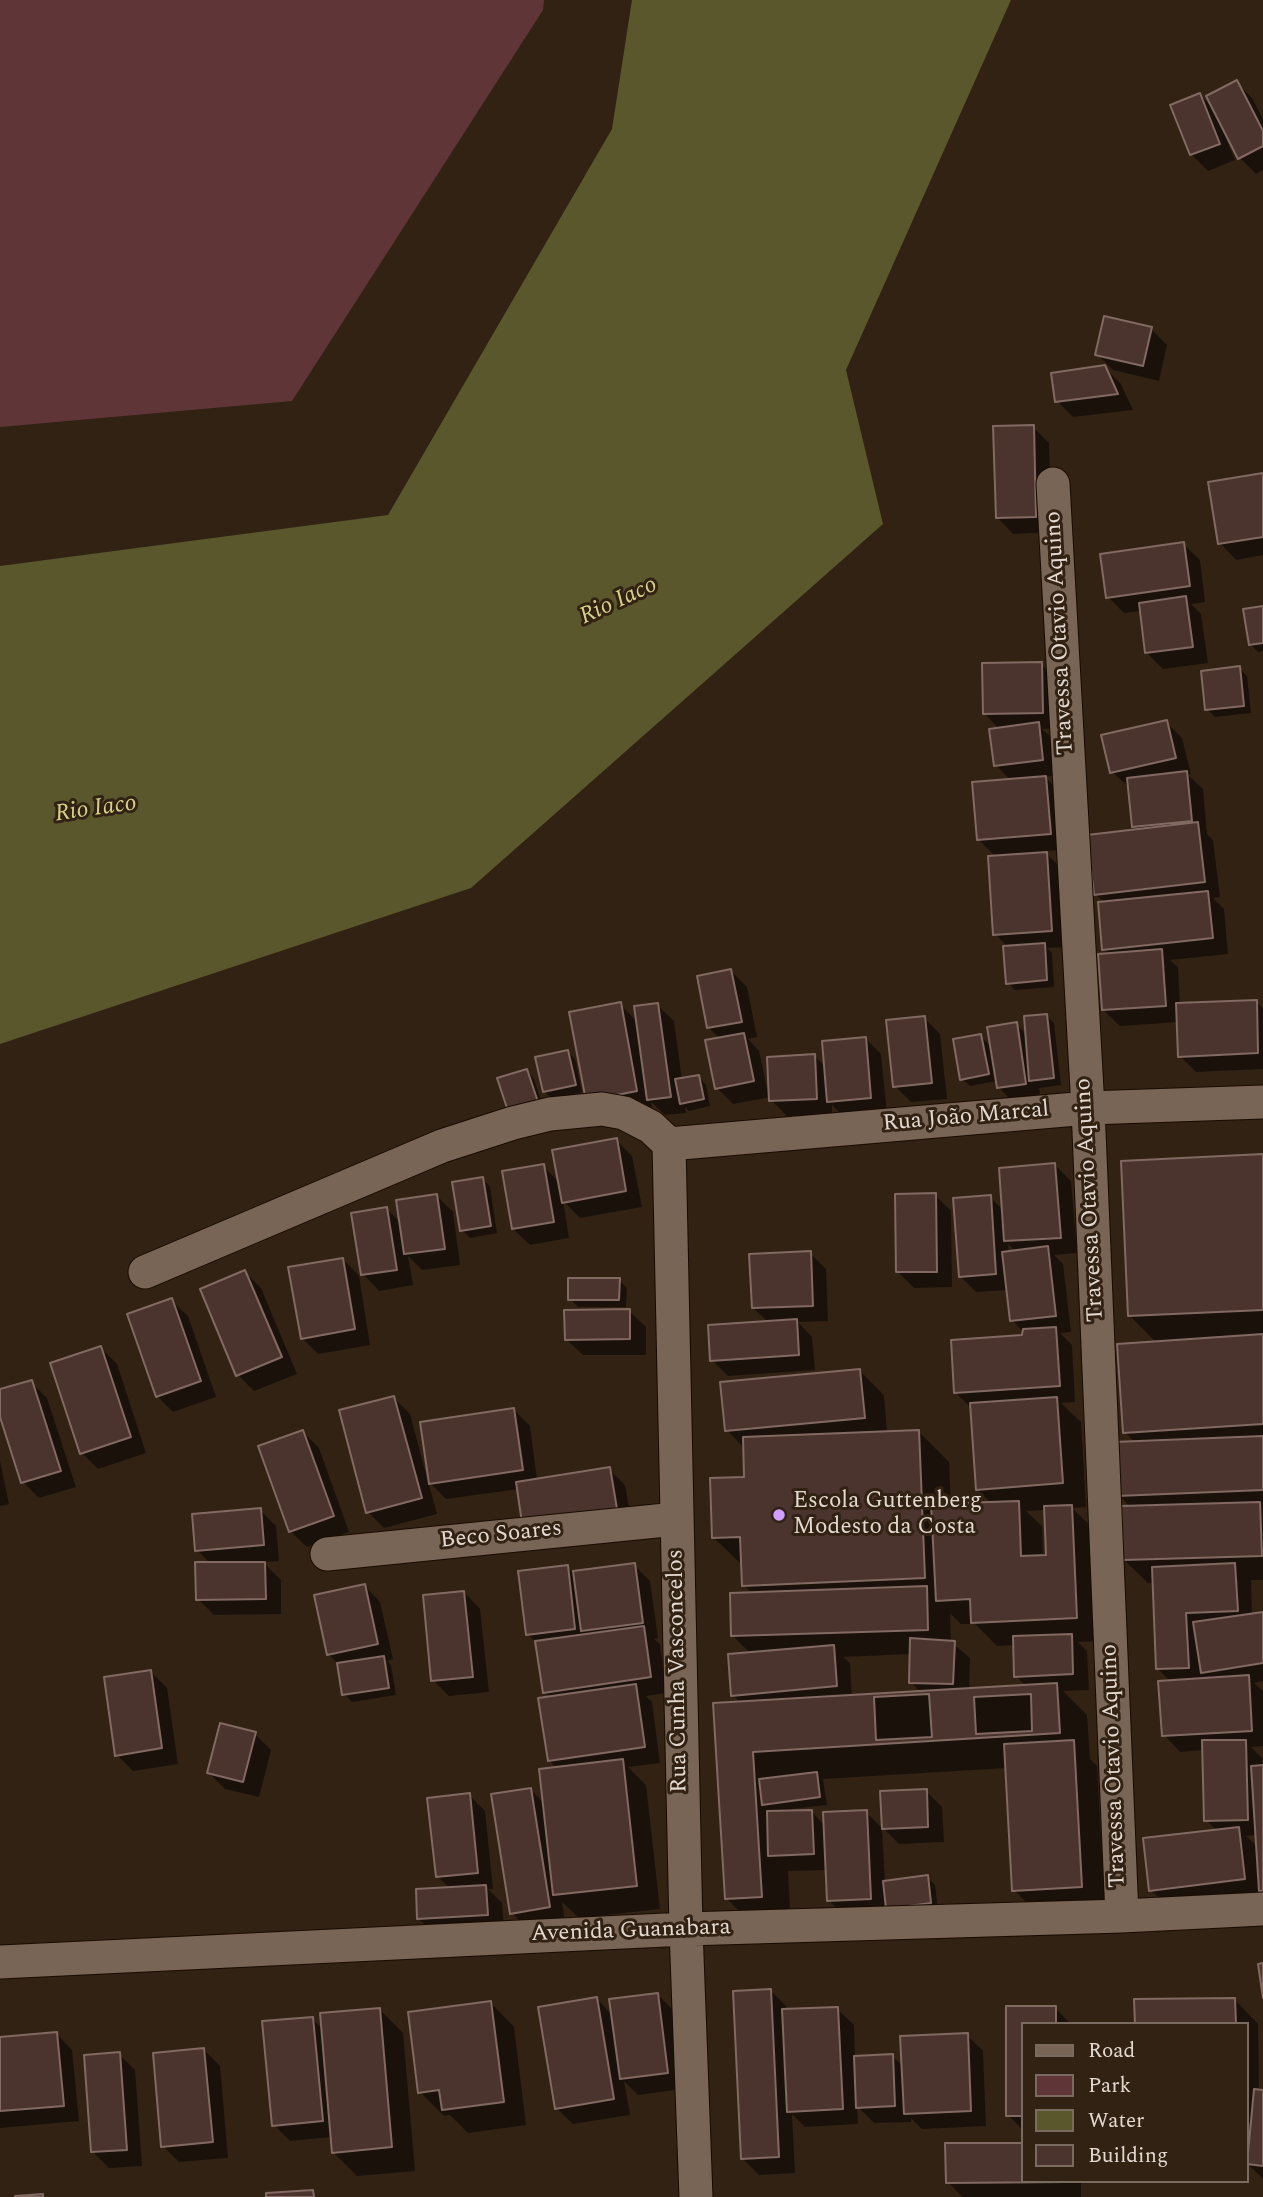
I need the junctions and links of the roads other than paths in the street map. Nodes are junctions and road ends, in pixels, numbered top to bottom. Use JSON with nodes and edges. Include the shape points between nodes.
{"nodes":[{"id":1,"x":1053,"y":484,"type":"dead end"},
{"id":2,"x":1263,"y":1102,"type":"edge"},
{"id":3,"x":1088,"y":1108,"type":"junction"},
{"id":4,"x":669,"y":1144,"type":"junction"},
{"id":5,"x":145,"y":1272,"type":"dead end"},
{"id":6,"x":676,"y":1518,"type":"junction"},
{"id":7,"x":327,"y":1554,"type":"dead end"},
{"id":8,"x":1263,"y":1909,"type":"edge"},
{"id":9,"x":1122,"y":1916,"type":"junction"},
{"id":10,"x":686,"y":1929,"type":"junction"},
{"id":11,"x":0,"y":1962,"type":"edge"},
{"id":12,"x":696,"y":2197,"type":"edge"}],
"edges":[{"from":1,"to":3,"type":"street","name":"Travessa Otavio Aquino"},
{"from":2,"to":3,"type":"street","name":"Rua João Marcal"},
{"from":3,"to":4,"type":"street","name":"Rua João Marcal"},
{"from":3,"to":9,"type":"street","name":"Travessa Otavio Aquino"},
{"from":4,"to":5,"type":"street","via":[[624,1112],[603,1109],[513,1123],[442,1146]]},
{"from":4,"to":6,"type":"street","name":"Rua Cunha Vasconcelos"},
{"from":6,"to":7,"type":"street","name":"Beco Soares"},
{"from":6,"to":10,"type":"street","name":"Rua Cunha Vasconcelos"},
{"from":8,"to":9,"type":"street","name":"Avenida Guanabara"},
{"from":9,"to":10,"type":"street","name":"Avenida Guanabara"},
{"from":10,"to":11,"type":"street","name":"Avenida Guanabara"},
{"from":10,"to":12,"type":"street","name":"Rua Cunha Vasconcelos"}]}
